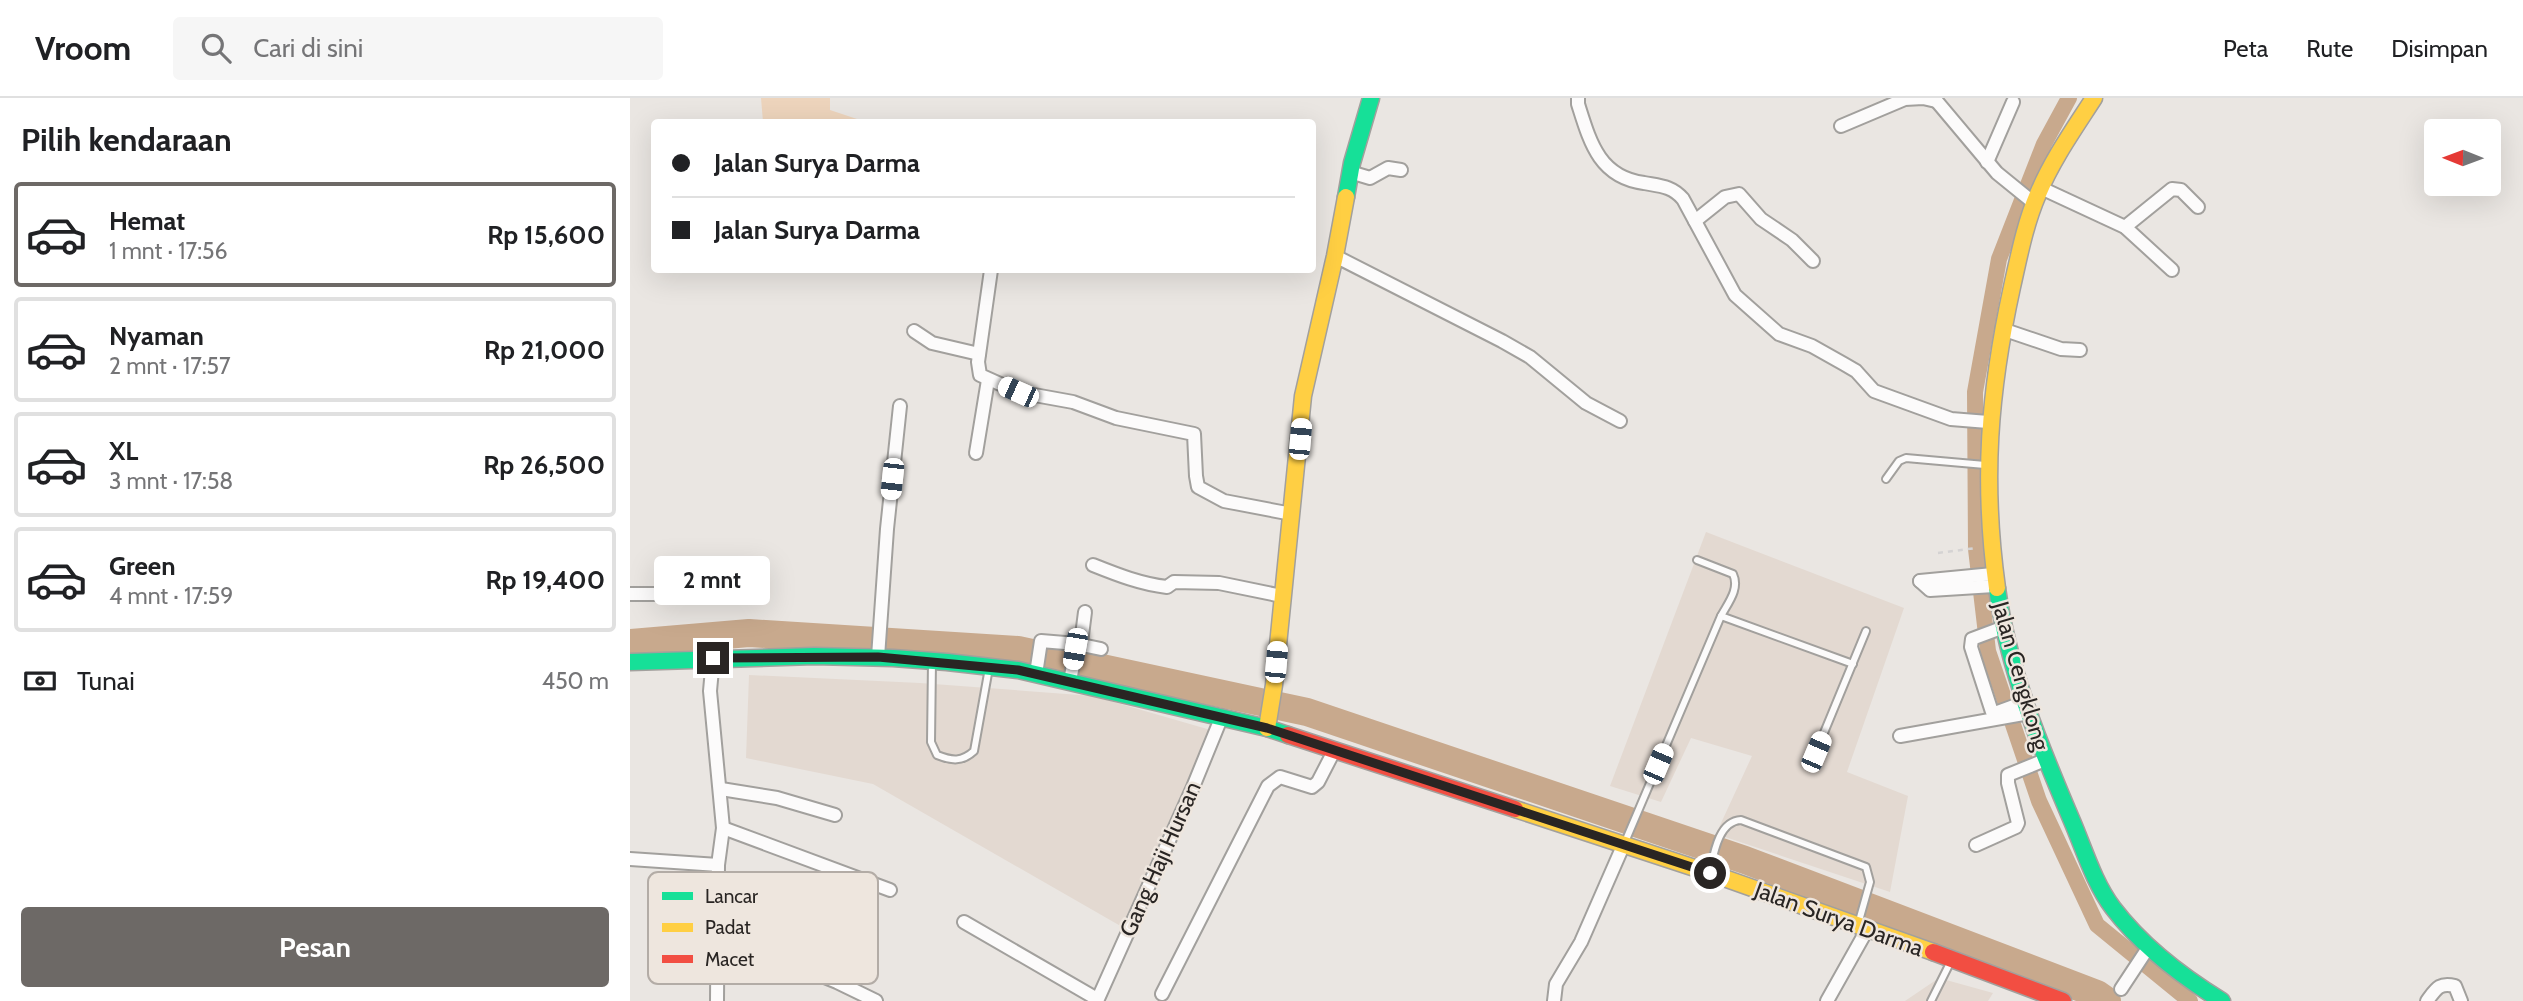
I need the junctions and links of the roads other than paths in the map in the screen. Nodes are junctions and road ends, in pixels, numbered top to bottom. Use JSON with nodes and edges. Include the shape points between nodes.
{"nodes":[{"id":1,"x":1371,"y":98,"type":"edge"},
{"id":2,"x":1578,"y":98,"type":"edge"},
{"id":3,"x":2094,"y":98,"type":"edge"},
{"id":4,"x":1935,"y":100,"type":"edge"},
{"id":5,"x":2013,"y":102,"type":"dead end"},
{"id":6,"x":1841,"y":126,"type":"dead end"},
{"id":7,"x":1987,"y":162,"type":"junction"},
{"id":8,"x":1401,"y":170,"type":"dead end"},
{"id":9,"x":1350,"y":172,"type":"junction"},
{"id":10,"x":2041,"y":188,"type":"junction"},
{"id":11,"x":2030,"y":200,"type":"junction"},
{"id":12,"x":2198,"y":207,"type":"dead end"},
{"id":13,"x":1695,"y":221,"type":"junction"},
{"id":14,"x":2124,"y":227,"type":"junction"},
{"id":15,"x":1335,"y":256,"type":"junction"},
{"id":16,"x":1813,"y":261,"type":"dead end"},
{"id":17,"x":2172,"y":270,"type":"dead end"},
{"id":18,"x":992,"y":273,"type":"edge"},
{"id":19,"x":2002,"y":329,"type":"junction"},
{"id":20,"x":914,"y":331,"type":"dead end"},
{"id":21,"x":2080,"y":350,"type":"dead end"},
{"id":22,"x":979,"y":354,"type":"junction"},
{"id":23,"x":988,"y":380,"type":"junction"},
{"id":24,"x":900,"y":406,"type":"dead end"},
{"id":25,"x":1620,"y":421,"type":"dead end"},
{"id":26,"x":1983,"y":422,"type":"junction"},
{"id":27,"x":976,"y":453,"type":"dead end"},
{"id":28,"x":1984,"y":465,"type":"junction"},
{"id":29,"x":1886,"y":479,"type":"dead end"},
{"id":30,"x":1292,"y":514,"type":"junction"},
{"id":31,"x":1697,"y":560,"type":"dead end"},
{"id":32,"x":1093,"y":565,"type":"dead end"},
{"id":33,"x":1989,"y":581,"type":"junction"},
{"id":34,"x":1943,"y":585,"type":"dead end"},
{"id":35,"x":630,"y":594,"type":"edge"},
{"id":36,"x":685,"y":594,"type":"dead end"},
{"id":37,"x":1282,"y":596,"type":"junction"},
{"id":38,"x":1085,"y":612,"type":"dead end"},
{"id":39,"x":1721,"y":616,"type":"junction"},
{"id":40,"x":2000,"y":629,"type":"junction"},
{"id":41,"x":1866,"y":631,"type":"dead end"},
{"id":42,"x":1078,"y":645,"type":"junction"},
{"id":43,"x":1101,"y":649,"type":"dead end"},
{"id":44,"x":878,"y":653,"type":"junction"},
{"id":45,"x":713,"y":658,"type":"junction"},
{"id":46,"x":630,"y":662,"type":"edge"},
{"id":47,"x":932,"y":662,"type":"junction"},
{"id":48,"x":1853,"y":664,"type":"junction"},
{"id":49,"x":990,"y":667,"type":"junction"},
{"id":50,"x":1036,"y":670,"type":"junction"},
{"id":51,"x":1071,"y":676,"type":"junction"},
{"id":52,"x":2023,"y":709,"type":"junction"},
{"id":53,"x":2000,"y":715,"type":"junction"},
{"id":54,"x":1222,"y":716,"type":"junction"},
{"id":55,"x":1268,"y":720,"type":"junction"},
{"id":56,"x":1899,"y":736,"type":"dead end"},
{"id":57,"x":1334,"y":751,"type":"junction"},
{"id":58,"x":1816,"y":752,"type":"dead end"},
{"id":59,"x":2041,"y":761,"type":"junction"},
{"id":60,"x":721,"y":789,"type":"junction"},
{"id":61,"x":835,"y":815,"type":"dead end"},
{"id":62,"x":723,"y":828,"type":"junction"},
{"id":63,"x":1624,"y":844,"type":"junction"},
{"id":64,"x":1976,"y":845,"type":"dead end"},
{"id":65,"x":630,"y":859,"type":"edge"},
{"id":66,"x":718,"y":865,"type":"junction"},
{"id":67,"x":1712,"y":865,"type":"junction"},
{"id":68,"x":718,"y":872,"type":"edge"},
{"id":69,"x":842,"y":872,"type":"edge"},
{"id":70,"x":878,"y":886,"type":"edge"},
{"id":71,"x":890,"y":890,"type":"dead end"},
{"id":72,"x":964,"y":922,"type":"dead end"},
{"id":73,"x":1862,"y":924,"type":"junction"},
{"id":74,"x":2146,"y":951,"type":"junction"},
{"id":75,"x":1951,"y":959,"type":"junction"},
{"id":76,"x":841,"y":984,"type":"edge"},
{"id":77,"x":2121,"y":989,"type":"dead end"},
{"id":78,"x":1162,"y":994,"type":"dead end"},
{"id":79,"x":1097,"y":1000,"type":"edge"},
{"id":80,"x":876,"y":1001,"type":"edge"},
{"id":81,"x":1554,"y":1001,"type":"edge"},
{"id":82,"x":1827,"y":1001,"type":"edge"},
{"id":83,"x":1931,"y":1001,"type":"edge"},
{"id":84,"x":2063,"y":1001,"type":"edge"},
{"id":85,"x":2221,"y":1001,"type":"edge"},
{"id":86,"x":2427,"y":1001,"type":"edge"},
{"id":87,"x":2460,"y":1001,"type":"edge"}],
"edges":[{"from":1,"to":9,"type":"main road"},
{"from":2,"to":13,"type":"street","via":[[1594,150],[1613,173],[1675,190]]},
{"from":3,"to":10,"type":"main road","name":"Jalan Cengklong"},
{"from":4,"to":6,"type":"street","via":[[1905,99]]},
{"from":4,"to":7,"type":"street"},
{"from":5,"to":7,"type":"street"},
{"from":7,"to":11,"type":"street"},
{"from":8,"to":9,"type":"street","via":[[1388,168],[1370,178]]},
{"from":9,"to":15,"type":"main road"},
{"from":10,"to":11,"type":"main road","name":"Jalan Cengklong"},
{"from":10,"to":14,"type":"street"},
{"from":11,"to":19,"type":"main road","name":"Jalan Cengklong"},
{"from":12,"to":14,"type":"street","via":[[2181,190],[2172,189]]},
{"from":13,"to":16,"type":"street","via":[[1725,197],[1739,194],[1761,219]]},
{"from":13,"to":26,"type":"street","via":[[1735,295],[1779,334],[1850,367],[1874,391],[1951,419]]},
{"from":14,"to":17,"type":"street"},
{"from":15,"to":25,"type":"street","via":[[1530,357],[1586,403]]},
{"from":15,"to":30,"type":"main road","via":[[1303,396]]},
{"from":18,"to":22,"type":"street"},
{"from":19,"to":21,"type":"street","via":[[2061,349]]},
{"from":19,"to":26,"type":"main road","name":"Jalan Cengklong"},
{"from":20,"to":22,"type":"street","via":[[932,343]]},
{"from":22,"to":23,"type":"street","via":[[980,376]]},
{"from":23,"to":27,"type":"street"},
{"from":23,"to":30,"type":"street","via":[[1116,418],[1194,433],[1198,487],[1224,501]]},
{"from":24,"to":44,"type":"street"},
{"from":26,"to":28,"type":"main road","name":"Jalan Cengklong"},
{"from":28,"to":29,"type":"lane","via":[[1906,458]]},
{"from":28,"to":33,"type":"main road","name":"Jalan Cengklong"},
{"from":30,"to":37,"type":"main road"},
{"from":31,"to":39,"type":"lane","via":[[1733,574],[1736,580]]},
{"from":32,"to":37,"type":"street","via":[[1155,586],[1219,583]]},
{"from":33,"to":34,"type":"street"},
{"from":33,"to":40,"type":"main road","name":"Jalan Cengklong"},
{"from":35,"to":36,"type":"street"},
{"from":37,"to":55,"type":"main road"},
{"from":38,"to":42,"type":"street"},
{"from":39,"to":48,"type":"lane"},
{"from":39,"to":63,"type":"lane"},
{"from":40,"to":52,"type":"main road","name":"Jalan Cengklong"},
{"from":40,"to":53,"type":"street","via":[[1972,639],[1970,647],[1992,712]]},
{"from":41,"to":48,"type":"lane"},
{"from":42,"to":43,"type":"street"},
{"from":42,"to":50,"type":"street","via":[[1041,641]]},
{"from":42,"to":51,"type":"street"},
{"from":44,"to":45,"type":"main road","name":"Jalan Surya Darma"},
{"from":44,"to":47,"type":"main road","name":"Jalan Surya Darma"},
{"from":45,"to":46,"type":"main road","name":"Jalan Surya Darma"},
{"from":45,"to":60,"type":"street","via":[[710,691]]},
{"from":47,"to":49,"type":"main road","name":"Jalan Surya Darma"},
{"from":47,"to":49,"type":"lane","via":[[931,742],[937,755],[950,760],[966,759],[974,751]]},
{"from":48,"to":58,"type":"lane"},
{"from":49,"to":50,"type":"main road","name":"Jalan Surya Darma"},
{"from":50,"to":51,"type":"main road","name":"Jalan Surya Darma"},
{"from":51,"to":54,"type":"main road","name":"Jalan Surya Darma"},
{"from":52,"to":53,"type":"street"},
{"from":52,"to":59,"type":"main road","name":"Jalan Cengklong"},
{"from":53,"to":56,"type":"street"},
{"from":54,"to":55,"type":"main road","name":"Jalan Surya Darma"},
{"from":54,"to":79,"type":"street","name":"Gang Haji Hursan"},
{"from":55,"to":57,"type":"main road","name":"Jalan Surya Darma"},
{"from":57,"to":63,"type":"main road","name":"Jalan Surya Darma"},
{"from":57,"to":78,"type":"street","via":[[1312,787],[1280,777],[1268,786]]},
{"from":59,"to":64,"type":"street","via":[[2008,775],[2016,827]]},
{"from":59,"to":74,"type":"main road","name":"Jalan Cengklong","via":[[2108,902]]},
{"from":60,"to":61,"type":"street","via":[[777,798]]},
{"from":60,"to":62,"type":"street"},
{"from":62,"to":66,"type":"street"},
{"from":62,"to":69,"type":"street"},
{"from":63,"to":67,"type":"main road","name":"Jalan Surya Darma"},
{"from":63,"to":81,"type":"street","via":[[1581,942],[1556,984]]},
{"from":65,"to":66,"type":"street"},
{"from":66,"to":68,"type":"street"},
{"from":67,"to":73,"type":"main road","name":"Jalan Surya Darma"},
{"from":67,"to":73,"type":"lane","via":[[1725,826],[1741,820],[1866,867],[1870,886]]},
{"from":70,"to":71,"type":"street"},
{"from":72,"to":79,"type":"street"},
{"from":73,"to":75,"type":"main road","name":"Jalan Surya Darma"},
{"from":73,"to":82,"type":"street"},
{"from":74,"to":77,"type":"street"},
{"from":74,"to":85,"type":"main road","name":"Jalan Cengklong"},
{"from":75,"to":83,"type":"lane"},
{"from":75,"to":84,"type":"main road","name":"Jalan Surya Darma"},
{"from":76,"to":80,"type":"street"},
{"from":86,"to":87,"type":"street","via":[[2443,984],[2455,986]]}]}
